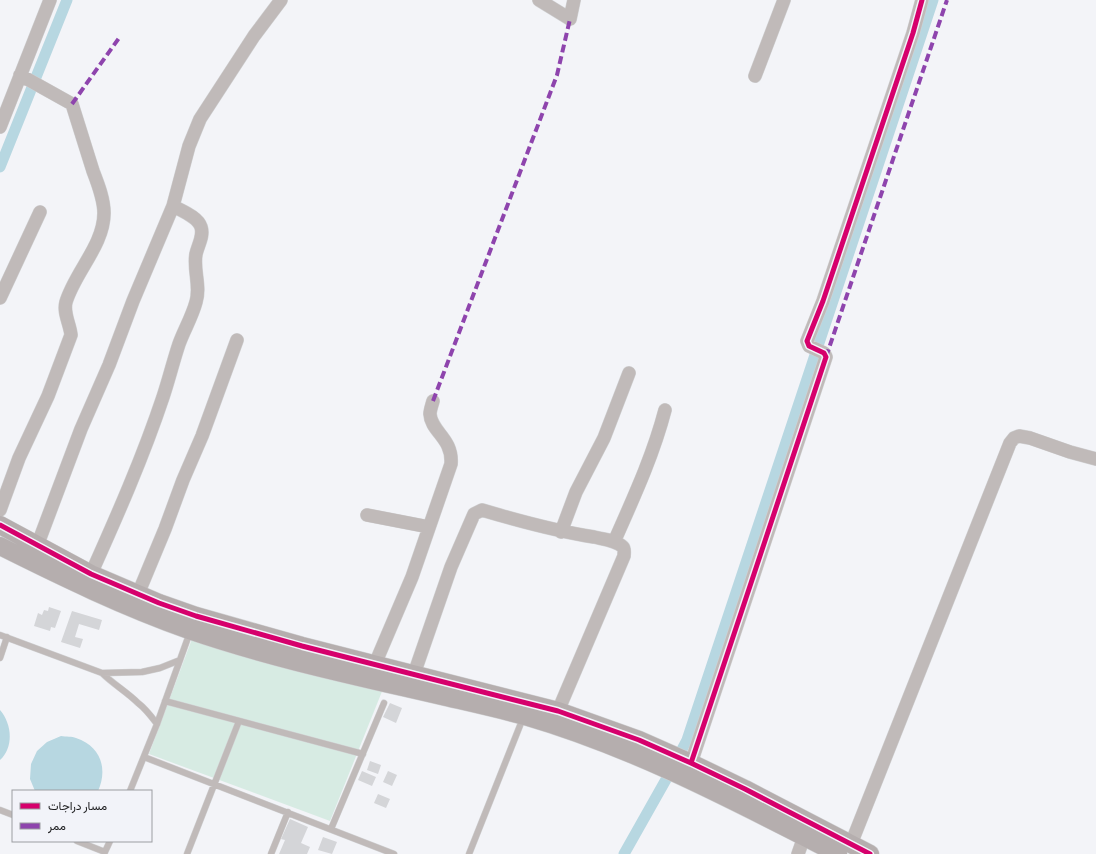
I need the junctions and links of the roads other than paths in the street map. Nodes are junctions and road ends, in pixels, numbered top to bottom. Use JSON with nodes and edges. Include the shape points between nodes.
{"nodes":[{"id":1,"x":50,"y":0,"type":"edge"},
{"id":2,"x":281,"y":0,"type":"edge"},
{"id":3,"x":539,"y":0,"type":"edge"},
{"id":4,"x":574,"y":0,"type":"edge"},
{"id":5,"x":784,"y":0,"type":"edge"},
{"id":6,"x":922,"y":0,"type":"edge"},
{"id":7,"x":20,"y":75,"type":"junction"},
{"id":8,"x":755,"y":76,"type":"dead end"},
{"id":9,"x":0,"y":127,"type":"edge"},
{"id":10,"x":172,"y":206,"type":"junction"},
{"id":11,"x":40,"y":212,"type":"dead end"},
{"id":12,"x":0,"y":298,"type":"edge"},
{"id":13,"x":237,"y":340,"type":"dead end"},
{"id":14,"x":629,"y":373,"type":"dead end"},
{"id":15,"x":433,"y":401,"type":"dead end"},
{"id":16,"x":665,"y":410,"type":"dead end"},
{"id":17,"x":1096,"y":459,"type":"edge"},
{"id":18,"x":0,"y":510,"type":"edge"},
{"id":19,"x":367,"y":515,"type":"dead end"},
{"id":20,"x":0,"y":525,"type":"edge"},
{"id":21,"x":429,"y":527,"type":"junction"},
{"id":22,"x":561,"y":532,"type":"junction"},
{"id":23,"x":614,"y":542,"type":"junction"},
{"id":24,"x":0,"y":546,"type":"edge"},
{"id":25,"x":37,"y":546,"type":"junction"},
{"id":26,"x":91,"y":574,"type":"junction"},
{"id":27,"x":138,"y":594,"type":"junction"},
{"id":28,"x":193,"y":623,"type":"junction"},
{"id":29,"x":0,"y":635,"type":"edge"},
{"id":30,"x":7,"y":638,"type":"junction"},
{"id":31,"x":0,"y":658,"type":"edge"},
{"id":32,"x":180,"y":660,"type":"junction"},
{"id":33,"x":375,"y":664,"type":"junction"},
{"id":34,"x":102,"y":673,"type":"junction"},
{"id":35,"x":414,"y":674,"type":"junction"},
{"id":36,"x":165,"y":701,"type":"junction"},
{"id":37,"x":384,"y":703,"type":"dead end"},
{"id":38,"x":526,"y":709,"type":"junction"},
{"id":39,"x":558,"y":711,"type":"junction"},
{"id":40,"x":239,"y":721,"type":"junction"},
{"id":41,"x":156,"y":724,"type":"junction"},
{"id":42,"x":363,"y":754,"type":"junction"},
{"id":43,"x":144,"y":757,"type":"junction"},
{"id":44,"x":691,"y":763,"type":"junction"},
{"id":45,"x":214,"y":784,"type":"junction"},
{"id":46,"x":130,"y":790,"type":"edge"},
{"id":47,"x":0,"y":810,"type":"edge"},
{"id":48,"x":288,"y":812,"type":"junction"},
{"id":49,"x":12,"y":815,"type":"edge"},
{"id":50,"x":331,"y":829,"type":"junction"},
{"id":51,"x":804,"y":837,"type":"junction"},
{"id":52,"x":79,"y":842,"type":"edge"},
{"id":53,"x":110,"y":842,"type":"edge"},
{"id":54,"x":844,"y":849,"type":"edge"},
{"id":55,"x":105,"y":853,"type":"edge"},
{"id":56,"x":187,"y":854,"type":"edge"},
{"id":57,"x":271,"y":854,"type":"edge"},
{"id":58,"x":394,"y":854,"type":"edge"},
{"id":59,"x":469,"y":854,"type":"edge"},
{"id":60,"x":798,"y":854,"type":"edge"},
{"id":61,"x":870,"y":854,"type":"edge"}],
"edges":[{"from":1,"to":7,"type":"street"},
{"from":2,"to":10,"type":"street","via":[[254,36],[200,119],[189,146]]},
{"from":3,"to":4,"type":"street","via":[[570,19]]},
{"from":5,"to":8,"type":"street"},
{"from":6,"to":44,"type":"street","via":[[823,301],[807,341],[826,357]]},
{"from":7,"to":9,"type":"street"},
{"from":7,"to":18,"type":"street","via":[[72,104],[104,212],[103,224],[94,248],[76,278],[66,304],[71,335]]},
{"from":10,"to":25,"type":"street","via":[[81,429]]},
{"from":10,"to":26,"type":"street","via":[[198,221],[202,228],[195,267],[198,295],[126,495]]},
{"from":11,"to":12,"type":"street"},
{"from":13,"to":27,"type":"street","via":[[202,436]]},
{"from":14,"to":22,"type":"street","via":[[604,438],[576,492]]},
{"from":15,"to":21,"type":"street","via":[[431,418],[448,445],[451,464]]},
{"from":16,"to":23,"type":"street","via":[[644,473]]},
{"from":17,"to":54,"type":"street","via":[[1030,438],[1019,436],[1010,443]]},
{"from":19,"to":21,"type":"street"},
{"from":20,"to":25,"type":"street"},
{"from":21,"to":33,"type":"street","via":[[412,577]]},
{"from":22,"to":23,"type":"street"},
{"from":22,"to":35,"type":"street","via":[[482,510],[474,514],[451,567]]},
{"from":23,"to":39,"type":"street","via":[[623,547],[624,556]]},
{"from":24,"to":28,"type":"street","via":[[83,587],[147,614]]},
{"from":25,"to":26,"type":"street"},
{"from":26,"to":27,"type":"street"},
{"from":27,"to":28,"type":"street"},
{"from":28,"to":32,"type":"lane"},
{"from":28,"to":33,"type":"street"},
{"from":28,"to":38,"type":"street","via":[[271,654]]},
{"from":29,"to":30,"type":"lane"},
{"from":30,"to":31,"type":"lane"},
{"from":30,"to":34,"type":"lane"},
{"from":32,"to":34,"type":"lane","via":[[142,672]]},
{"from":32,"to":36,"type":"lane"},
{"from":33,"to":35,"type":"street"},
{"from":34,"to":41,"type":"lane","via":[[112,684],[138,702]]},
{"from":35,"to":38,"type":"street"},
{"from":36,"to":40,"type":"lane"},
{"from":36,"to":41,"type":"lane"},
{"from":37,"to":42,"type":"lane"},
{"from":38,"to":39,"type":"street"},
{"from":38,"to":51,"type":"street","via":[[684,776]]},
{"from":38,"to":59,"type":"lane"},
{"from":39,"to":44,"type":"street","via":[[639,740]]},
{"from":40,"to":42,"type":"lane"},
{"from":40,"to":45,"type":"lane"},
{"from":41,"to":43,"type":"lane"},
{"from":42,"to":50,"type":"lane"},
{"from":43,"to":45,"type":"lane"},
{"from":43,"to":46,"type":"lane"},
{"from":44,"to":54,"type":"street","via":[[752,793]]},
{"from":45,"to":48,"type":"lane"},
{"from":45,"to":56,"type":"lane"},
{"from":47,"to":49,"type":"lane"},
{"from":48,"to":50,"type":"lane"},
{"from":48,"to":57,"type":"lane"},
{"from":50,"to":58,"type":"lane"},
{"from":51,"to":54,"type":"street"},
{"from":51,"to":60,"type":"street"},
{"from":52,"to":55,"type":"lane"},
{"from":53,"to":55,"type":"lane"},
{"from":54,"to":61,"type":"street"}]}
